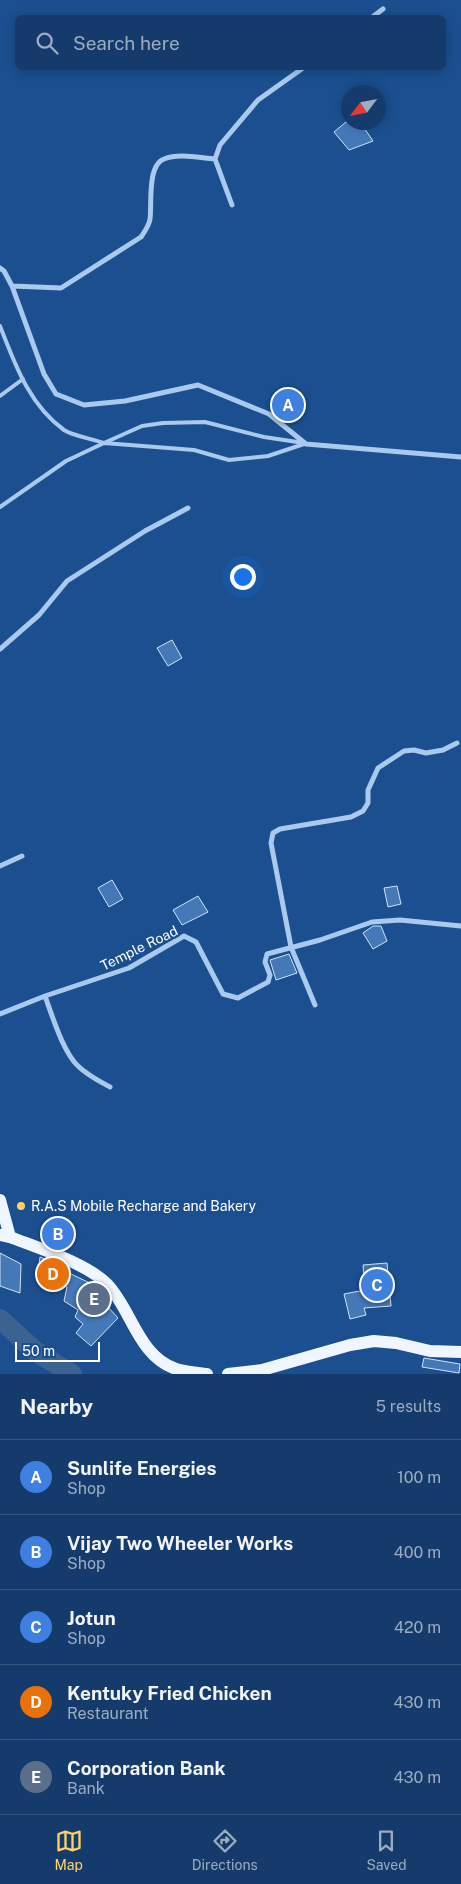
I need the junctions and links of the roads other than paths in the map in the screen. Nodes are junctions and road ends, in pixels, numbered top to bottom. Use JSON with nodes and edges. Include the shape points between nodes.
{"nodes":[{"id":1,"x":383,"y":9,"type":"dead end"},
{"id":2,"x":375,"y":15,"type":"edge"},
{"id":3,"x":300,"y":70,"type":"edge"},
{"id":4,"x":215,"y":159,"type":"junction"},
{"id":5,"x":232,"y":205,"type":"dead end"},
{"id":6,"x":0,"y":268,"type":"edge"},
{"id":7,"x":12,"y":286,"type":"junction"},
{"id":8,"x":0,"y":326,"type":"edge"},
{"id":9,"x":23,"y":379,"type":"junction"},
{"id":10,"x":0,"y":396,"type":"edge"},
{"id":11,"x":104,"y":443,"type":"junction"},
{"id":12,"x":306,"y":444,"type":"junction"},
{"id":13,"x":461,"y":457,"type":"edge"},
{"id":14,"x":0,"y":508,"type":"edge"},
{"id":15,"x":188,"y":508,"type":"dead end"},
{"id":16,"x":0,"y":649,"type":"edge"},
{"id":17,"x":457,"y":743,"type":"dead end"},
{"id":18,"x":22,"y":856,"type":"dead end"},
{"id":19,"x":0,"y":866,"type":"edge"},
{"id":20,"x":461,"y":926,"type":"edge"},
{"id":21,"x":291,"y":947,"type":"junction"},
{"id":22,"x":45,"y":996,"type":"junction"},
{"id":23,"x":315,"y":1005,"type":"dead end"},
{"id":24,"x":0,"y":1014,"type":"edge"},
{"id":25,"x":110,"y":1086,"type":"dead end"},
{"id":26,"x":0,"y":1200,"type":"edge"},
{"id":27,"x":5,"y":1236,"type":"edge"},
{"id":28,"x":461,"y":1352,"type":"edge"},
{"id":29,"x":206,"y":1374,"type":"edge"},
{"id":30,"x":228,"y":1374,"type":"edge"}],
"edges":[{"from":1,"to":2,"type":"street"},
{"from":3,"to":4,"type":"street","via":[[258,100],[220,145]]},
{"from":4,"to":5,"type":"street"},
{"from":4,"to":7,"type":"street","via":[[165,158],[156,164],[150,221],[146,230],[142,237],[100,264],[61,288]]},
{"from":6,"to":7,"type":"street"},
{"from":7,"to":12,"type":"street","via":[[44,374],[56,394],[84,405],[125,401],[198,384],[269,414]]},
{"from":8,"to":9,"type":"lane"},
{"from":9,"to":10,"type":"lane"},
{"from":9,"to":11,"type":"lane","via":[[34,400],[65,431]]},
{"from":11,"to":12,"type":"lane","via":[[194,450],[229,460],[268,456]]},
{"from":11,"to":12,"type":"lane","via":[[142,426],[205,422]]},
{"from":11,"to":14,"type":"lane","via":[[66,461]]},
{"from":12,"to":13,"type":"street"},
{"from":15,"to":16,"type":"street","via":[[145,530],[67,581],[39,615]]},
{"from":17,"to":21,"type":"street","via":[[426,753],[404,751],[378,768],[368,790],[364,811],[350,818],[280,829],[273,833],[271,843]]},
{"from":18,"to":19,"type":"street"},
{"from":20,"to":21,"type":"street","name":"Temple Road","via":[[400,920],[372,922]]},
{"from":21,"to":22,"type":"street","name":"Temple Road","via":[[267,954],[268,982],[238,998],[223,994],[196,942],[184,936],[129,968]]},
{"from":21,"to":23,"type":"street"},
{"from":22,"to":24,"type":"street","name":"Temple Road"},
{"from":22,"to":25,"type":"street","via":[[76,1065]]},
{"from":26,"to":27,"type":"main road"},
{"from":27,"to":29,"type":"main road","via":[[78,1264],[106,1284],[122,1305],[140,1339],[160,1360],[176,1369]]},
{"from":28,"to":30,"type":"main road","via":[[430,1351],[374,1341],[262,1370]]}]}
